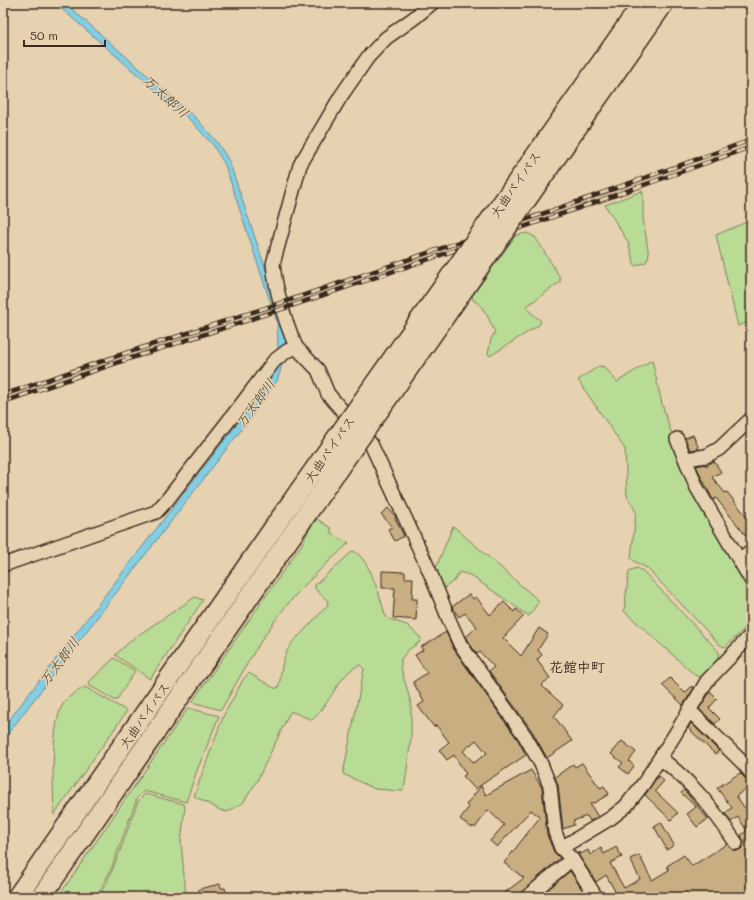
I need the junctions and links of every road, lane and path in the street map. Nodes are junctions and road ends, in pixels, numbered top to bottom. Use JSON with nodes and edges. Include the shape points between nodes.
{"nodes":[{"id":1,"x":432,"y":3,"type":"edge"},
{"id":2,"x":643,"y":3,"type":"edge"},
{"id":3,"x":664,"y":3,"type":"edge"},
{"id":4,"x":291,"y":349,"type":"junction"},
{"id":5,"x":751,"y":419,"type":"edge"},
{"id":6,"x":677,"y":439,"type":"dead end"},
{"id":7,"x":686,"y":459,"type":"junction"},
{"id":8,"x":751,"y":551,"type":"edge"},
{"id":9,"x":739,"y":560,"type":"junction"},
{"id":10,"x":3,"y":565,"type":"edge"},
{"id":11,"x":751,"y":580,"type":"edge"},
{"id":12,"x":751,"y":635,"type":"edge"},
{"id":13,"x":689,"y":710,"type":"junction"},
{"id":14,"x":660,"y":758,"type":"junction"},
{"id":15,"x":751,"y":773,"type":"edge"},
{"id":16,"x":736,"y":843,"type":"dead end"},
{"id":17,"x":561,"y":848,"type":"junction"},
{"id":18,"x":572,"y":859,"type":"junction"},
{"id":19,"x":17,"y":897,"type":"edge"},
{"id":20,"x":41,"y":897,"type":"edge"},
{"id":21,"x":527,"y":897,"type":"edge"},
{"id":22,"x":596,"y":897,"type":"edge"}],
"edges":[{"from":1,"to":4,"type":"street","via":[[386,38],[368,57],[341,96],[300,165],[274,264],[275,280]]},
{"from":2,"to":19,"type":"highway","name":"大曲バイパス","bridge":true},
{"from":3,"to":20,"type":"highway","name":"大曲バイパス","bridge":true},
{"from":4,"to":10,"type":"street","via":[[274,361],[156,512]]},
{"from":4,"to":17,"type":"street","via":[[318,370],[328,394],[371,444],[460,644],[525,736],[541,764],[550,786],[555,832]]},
{"from":5,"to":7,"type":"street","via":[[719,449],[706,456]]},
{"from":6,"to":7,"type":"street"},
{"from":7,"to":9,"type":"street","via":[[698,488]]},
{"from":8,"to":9,"type":"street"},
{"from":9,"to":11,"type":"street"},
{"from":12,"to":13,"type":"street","via":[[707,681]]},
{"from":13,"to":14,"type":"street"},
{"from":13,"to":15,"type":"street"},
{"from":14,"to":16,"type":"street","via":[[694,787],[717,814]]},
{"from":14,"to":17,"type":"street","via":[[626,806]]},
{"from":17,"to":18,"type":"street"},
{"from":18,"to":21,"type":"street"},
{"from":18,"to":22,"type":"street"}]}
